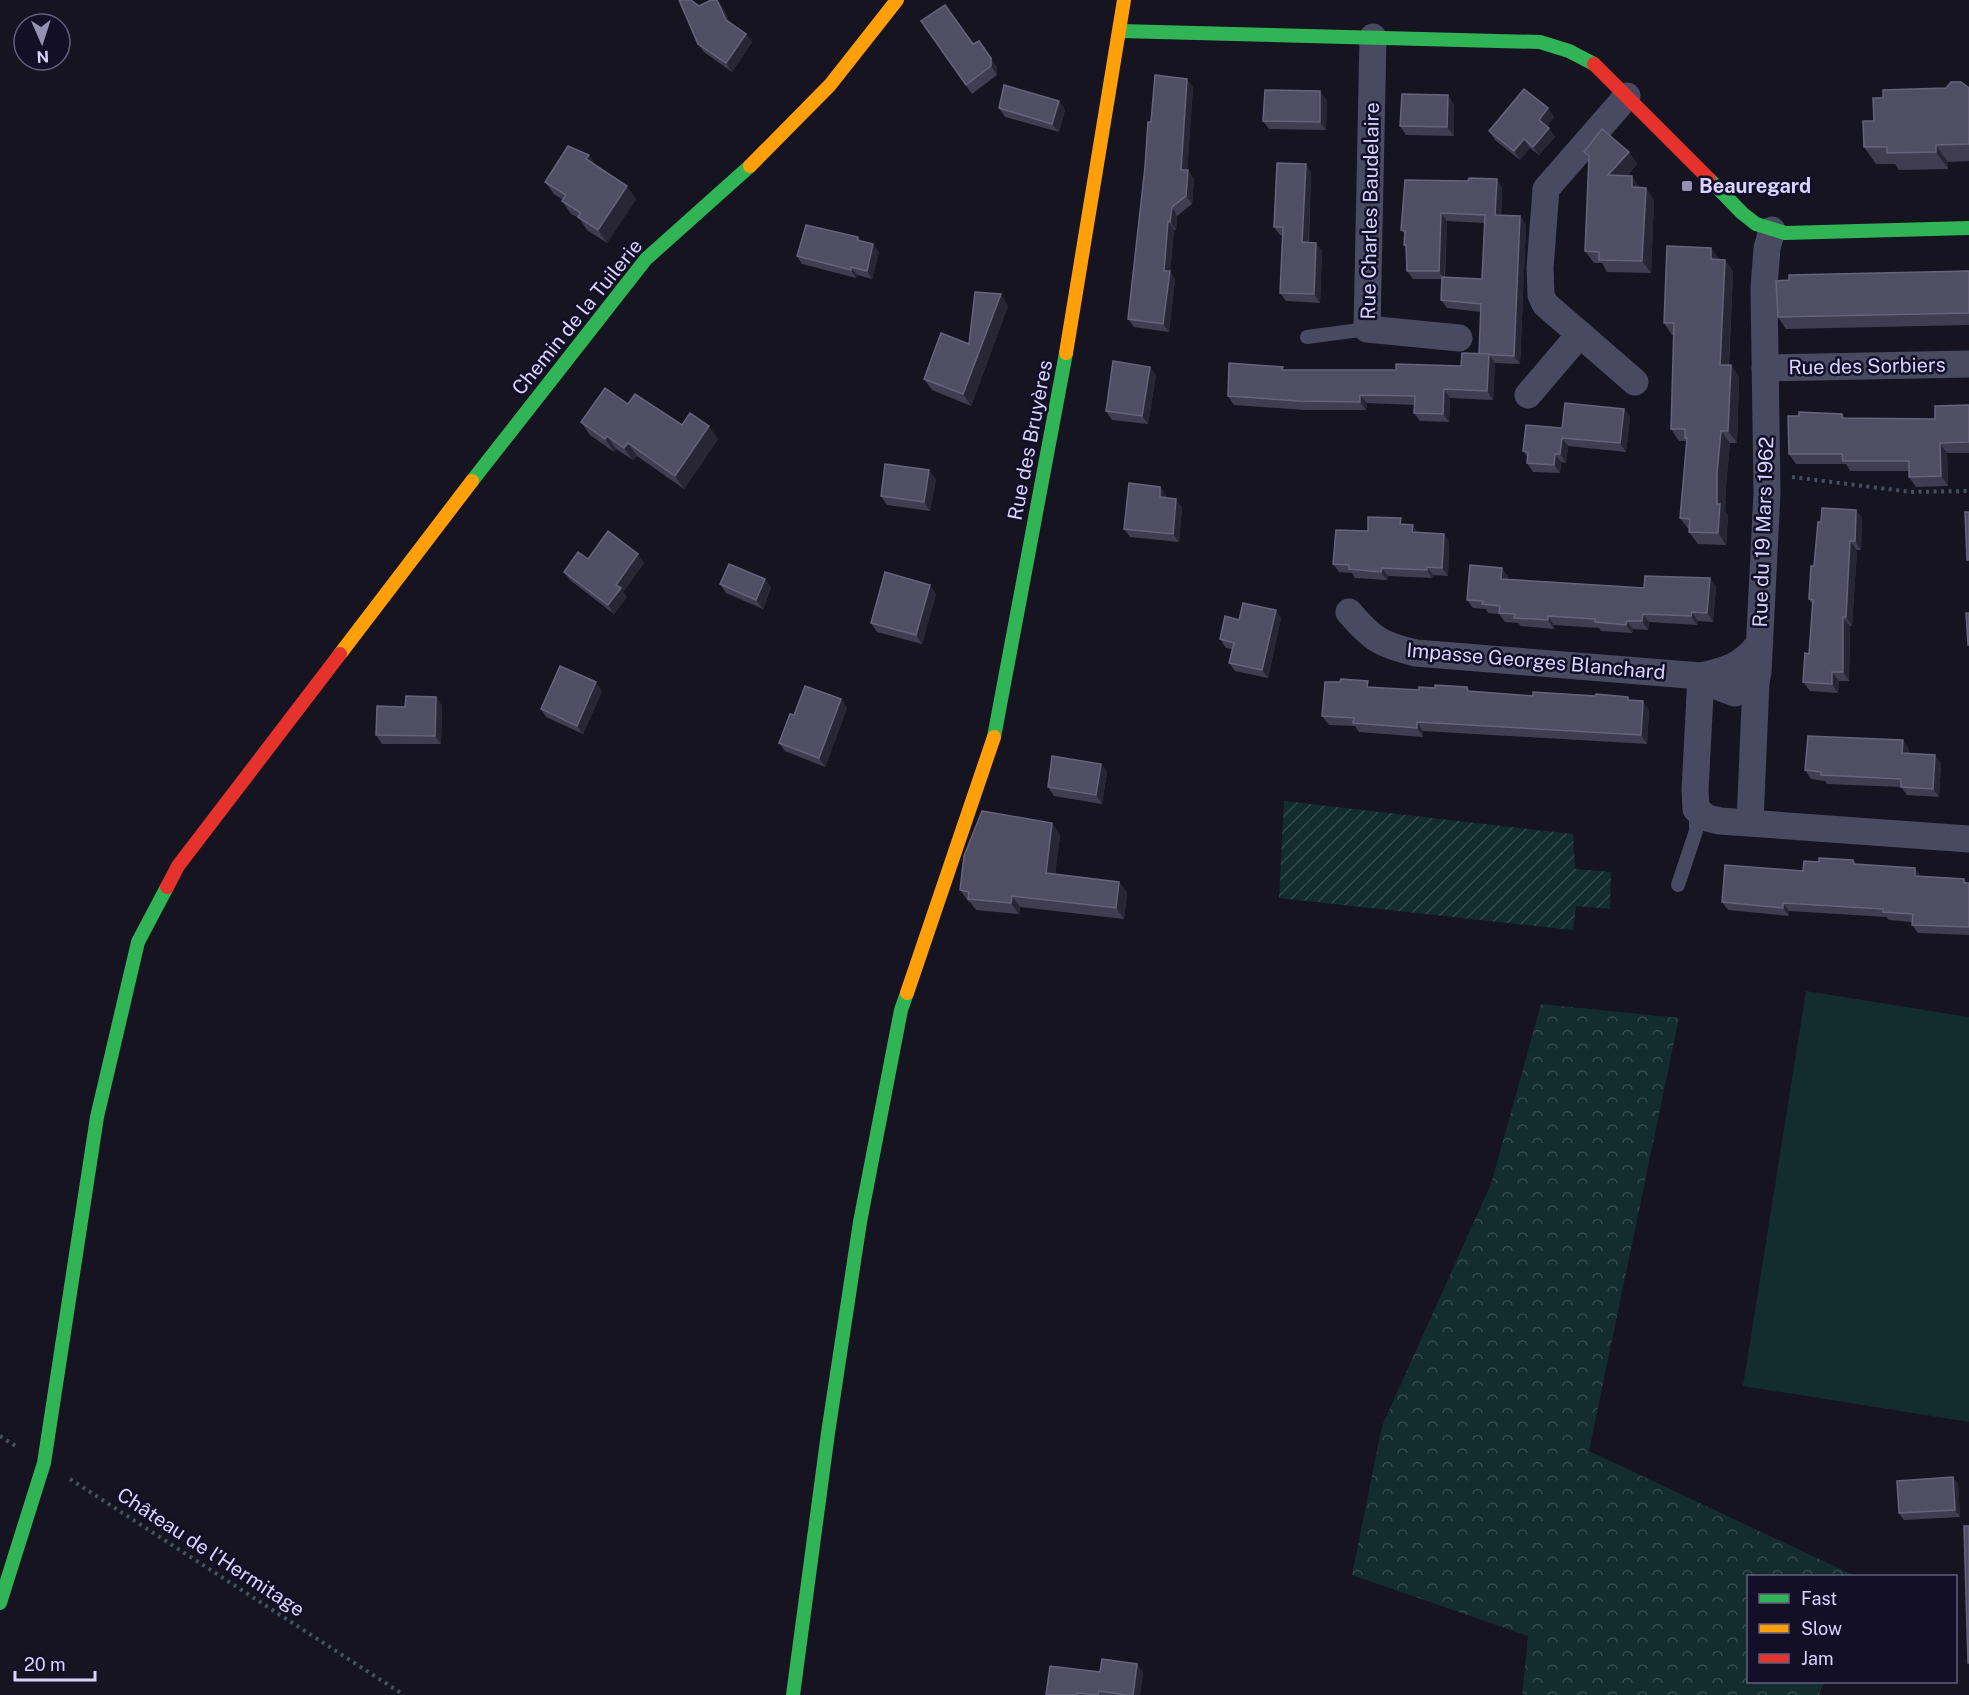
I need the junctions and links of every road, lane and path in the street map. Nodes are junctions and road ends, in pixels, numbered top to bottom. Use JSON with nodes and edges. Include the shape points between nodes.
{"nodes":[{"id":1,"x":897,"y":0,"type":"edge"},
{"id":2,"x":1124,"y":0,"type":"edge"},
{"id":3,"x":1120,"y":31,"type":"junction"},
{"id":4,"x":1373,"y":37,"type":"junction"},
{"id":5,"x":1627,"y":96,"type":"junction"},
{"id":6,"x":1969,"y":228,"type":"edge"},
{"id":7,"x":1772,"y":230,"type":"junction"},
{"id":8,"x":1367,"y":329,"type":"junction"},
{"id":9,"x":1580,"y":334,"type":"junction"},
{"id":10,"x":1307,"y":337,"type":"dead end"},
{"id":11,"x":1459,"y":338,"type":"dead end"},
{"id":12,"x":1969,"y":364,"type":"edge"},
{"id":13,"x":1765,"y":368,"type":"junction"},
{"id":14,"x":1635,"y":382,"type":"dead end"},
{"id":15,"x":1528,"y":395,"type":"dead end"},
{"id":16,"x":1767,"y":474,"type":"junction"},
{"id":17,"x":1969,"y":491,"type":"edge"},
{"id":18,"x":1349,"y":612,"type":"dead end"},
{"id":19,"x":1759,"y":644,"type":"junction"},
{"id":20,"x":1701,"y":676,"type":"junction"},
{"id":21,"x":1756,"y":682,"type":"junction"},
{"id":22,"x":1696,"y":809,"type":"junction"},
{"id":23,"x":1750,"y":822,"type":"junction"},
{"id":24,"x":1969,"y":839,"type":"edge"},
{"id":25,"x":1678,"y":885,"type":"dead end"},
{"id":26,"x":0,"y":1436,"type":"edge"},
{"id":27,"x":44,"y":1463,"type":"junction"},
{"id":28,"x":0,"y":1603,"type":"edge"},
{"id":29,"x":404,"y":1695,"type":"edge"},
{"id":30,"x":793,"y":1695,"type":"edge"}],
"edges":[{"from":1,"to":27,"type":"street","name":"Chemin de la Tuilerie","via":[[830,86],[736,180],[646,259],[178,866],[138,942],[97,1117]]},
{"from":2,"to":3,"type":"street","name":"Rue des Bruyères"},
{"from":3,"to":4,"type":"street"},
{"from":3,"to":30,"type":"street","name":"Rue des Bruyères","via":[[1068,341],[994,737],[901,1010],[862,1211]]},
{"from":4,"to":5,"type":"street","via":[[1540,42],[1596,65]]},
{"from":4,"to":8,"type":"street","name":"Rue Charles Baudelaire"},
{"from":5,"to":7,"type":"street","via":[[1742,213]]},
{"from":5,"to":9,"type":"street","via":[[1546,189],[1541,295],[1545,304]]},
{"from":6,"to":7,"type":"street","via":[[1798,233]]},
{"from":7,"to":13,"type":"street","name":"Rue du 19 Mars 1962","via":[[1764,288]]},
{"from":8,"to":10,"type":"lane"},
{"from":8,"to":11,"type":"street","name":"Rue Charles Baudelaire"},
{"from":9,"to":14,"type":"street"},
{"from":9,"to":15,"type":"street"},
{"from":12,"to":13,"type":"street","name":"Rue des Sorbiers"},
{"from":13,"to":16,"type":"street","name":"Rue du 19 Mars 1962"},
{"from":16,"to":17,"type":"path","via":[[1911,492]]},
{"from":16,"to":19,"type":"street","name":"Rue du 19 Mars 1962"},
{"from":18,"to":20,"type":"street","name":"Impasse Georges Blanchard","via":[[1368,634],[1389,647],[1416,653]]},
{"from":19,"to":20,"type":"street","name":"Rue du 19 Mars 1962","via":[[1748,658],[1727,670]]},
{"from":19,"to":21,"type":"street"},
{"from":20,"to":21,"type":"street","via":[[1735,693]]},
{"from":20,"to":22,"type":"street"},
{"from":21,"to":23,"type":"street"},
{"from":22,"to":23,"type":"street","via":[[1707,818]]},
{"from":22,"to":25,"type":"lane","via":[[1696,831]]},
{"from":23,"to":24,"type":"street"},
{"from":26,"to":27,"type":"path","name":"Château de l’Hermitage"},
{"from":27,"to":28,"type":"street","name":"Chemin de la Tuilerie"},
{"from":27,"to":29,"type":"path","name":"Château de l’Hermitage"}]}
